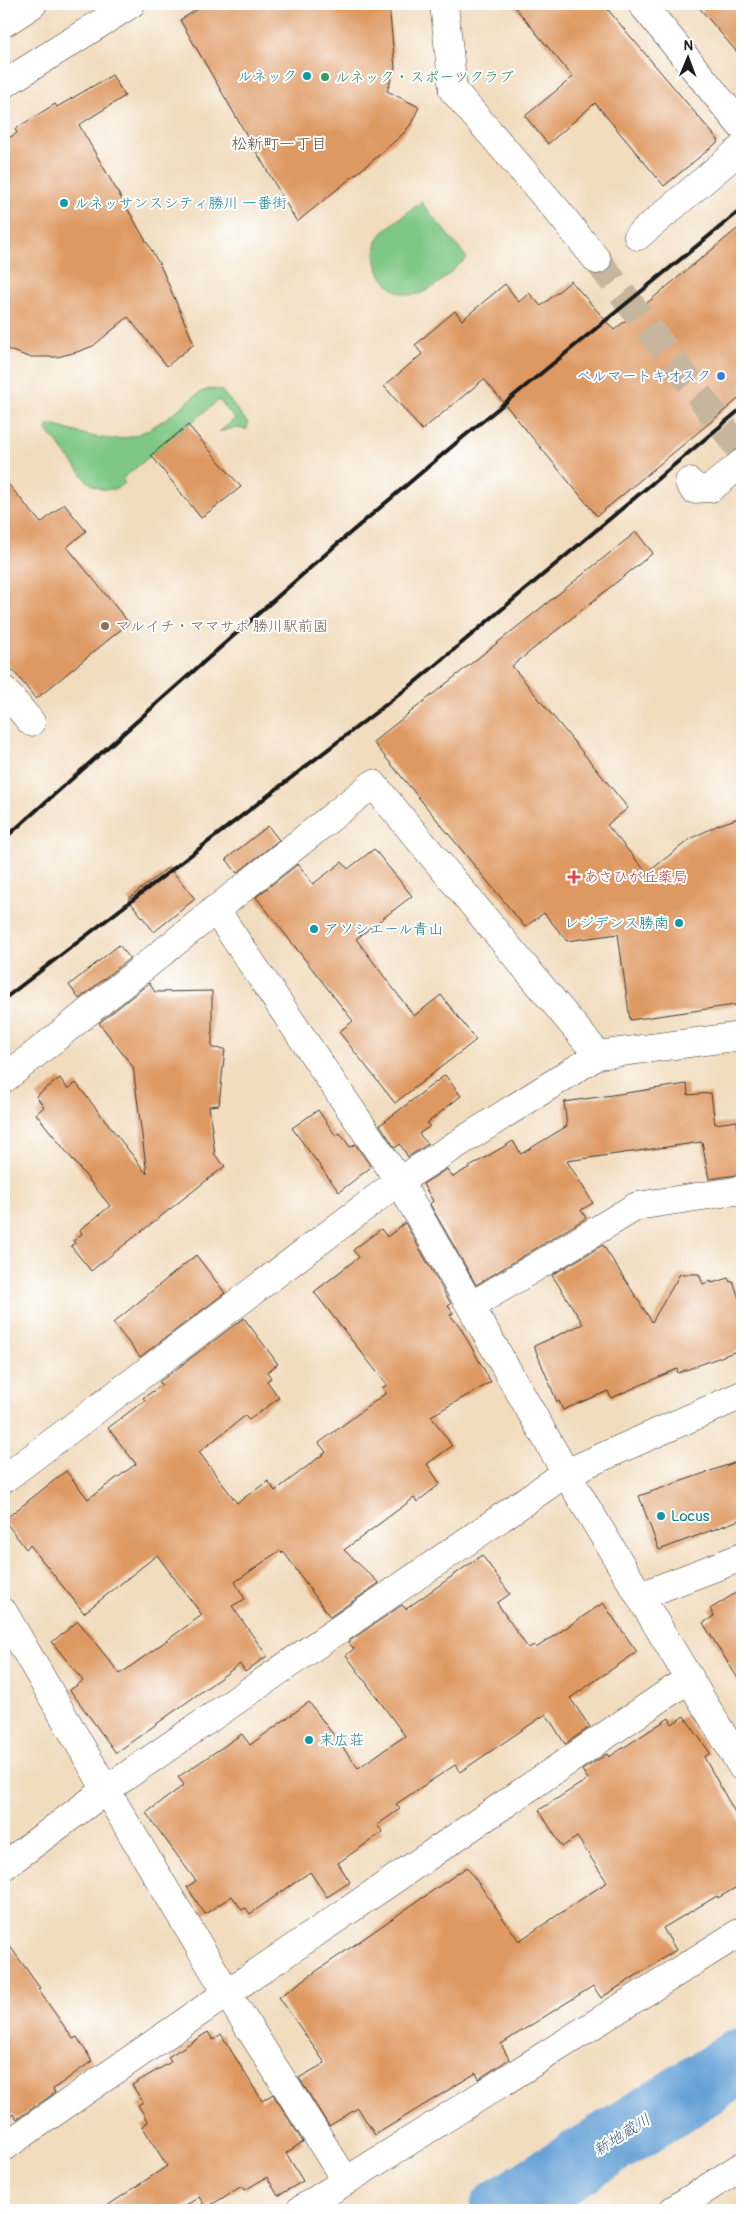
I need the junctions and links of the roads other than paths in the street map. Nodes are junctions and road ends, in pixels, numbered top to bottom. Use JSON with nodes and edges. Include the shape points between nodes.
{"nodes":[{"id":1,"x":33,"y":4,"type":"edge"},
{"id":2,"x":131,"y":4,"type":"edge"},
{"id":3,"x":444,"y":4,"type":"edge"},
{"id":4,"x":642,"y":4,"type":"edge"},
{"id":5,"x":103,"y":11,"type":"edge"},
{"id":6,"x":4,"y":23,"type":"edge"},
{"id":7,"x":4,"y":84,"type":"edge"},
{"id":8,"x":742,"y":127,"type":"edge"},
{"id":9,"x":742,"y":148,"type":"edge"},
{"id":10,"x":638,"y":236,"type":"dead end"},
{"id":11,"x":597,"y":260,"type":"tunnel mouth"},
{"id":12,"x":742,"y":463,"type":"edge"},
{"id":13,"x":689,"y":482,"type":"dead end"},
{"id":14,"x":4,"y":690,"type":"edge"},
{"id":15,"x":31,"y":722,"type":"dead end"},
{"id":16,"x":215,"y":909,"type":"junction"},
{"id":17,"x":742,"y":1036,"type":"edge"},
{"id":18,"x":598,"y":1055,"type":"junction"},
{"id":19,"x":4,"y":1079,"type":"edge"},
{"id":20,"x":399,"y":1181,"type":"junction"},
{"id":21,"x":742,"y":1190,"type":"edge"},
{"id":22,"x":471,"y":1306,"type":"junction"},
{"id":23,"x":742,"y":1395,"type":"edge"},
{"id":24,"x":566,"y":1473,"type":"junction"},
{"id":25,"x":4,"y":1479,"type":"edge"},
{"id":26,"x":742,"y":1557,"type":"edge"},
{"id":27,"x":640,"y":1596,"type":"junction"},
{"id":28,"x":4,"y":1613,"type":"edge"},
{"id":29,"x":690,"y":1678,"type":"junction"},
{"id":30,"x":742,"y":1767,"type":"edge"},
{"id":31,"x":106,"y":1790,"type":"junction"},
{"id":32,"x":4,"y":1866,"type":"edge"},
{"id":33,"x":742,"y":1931,"type":"edge"},
{"id":34,"x":227,"y":1992,"type":"junction"},
{"id":35,"x":4,"y":2147,"type":"edge"},
{"id":36,"x":742,"y":2166,"type":"edge"},
{"id":37,"x":346,"y":2181,"type":"junction"},
{"id":38,"x":300,"y":2210,"type":"edge"},
{"id":39,"x":673,"y":2210,"type":"edge"}],
"edges":[{"from":1,"to":6,"type":"street"},
{"from":2,"to":5,"type":"street"},
{"from":3,"to":11,"type":"street","via":[[453,90]]},
{"from":4,"to":8,"type":"street"},
{"from":5,"to":7,"type":"street"},
{"from":9,"to":10,"type":"street"},
{"from":12,"to":13,"type":"street","via":[[711,488],[694,489]]},
{"from":14,"to":15,"type":"street"},
{"from":16,"to":18,"type":"street","via":[[373,784]]},
{"from":16,"to":19,"type":"street"},
{"from":16,"to":20,"type":"street"},
{"from":17,"to":18,"type":"street"},
{"from":18,"to":20,"type":"street"},
{"from":20,"to":22,"type":"street"},
{"from":20,"to":25,"type":"street"},
{"from":21,"to":22,"type":"street","via":[[637,1206]]},
{"from":22,"to":24,"type":"street"},
{"from":23,"to":24,"type":"street"},
{"from":24,"to":27,"type":"street"},
{"from":24,"to":31,"type":"street"},
{"from":26,"to":27,"type":"street"},
{"from":27,"to":29,"type":"street"},
{"from":28,"to":31,"type":"street"},
{"from":29,"to":30,"type":"street"},
{"from":29,"to":34,"type":"street"},
{"from":31,"to":32,"type":"street"},
{"from":31,"to":34,"type":"street"},
{"from":33,"to":37,"type":"street"},
{"from":34,"to":35,"type":"street"},
{"from":34,"to":37,"type":"street"},
{"from":36,"to":39,"type":"street"},
{"from":37,"to":38,"type":"street"}]}
